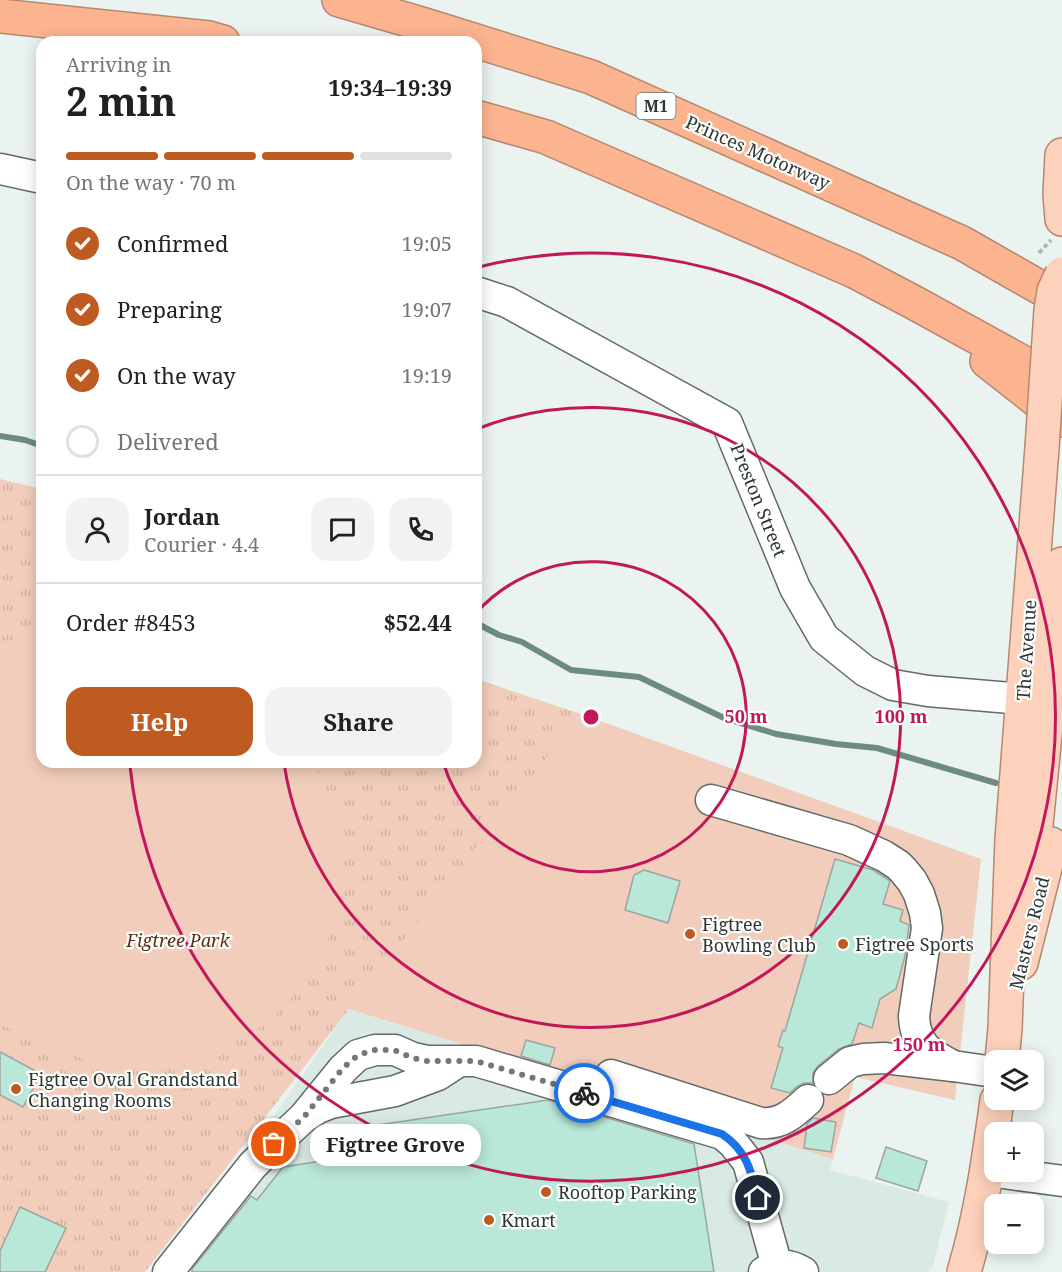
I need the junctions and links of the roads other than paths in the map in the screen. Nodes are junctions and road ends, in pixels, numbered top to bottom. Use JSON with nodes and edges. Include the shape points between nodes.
{"nodes":[{"id":1,"x":339,"y":0,"type":"edge"},
{"id":2,"x":0,"y":16,"type":"edge"},
{"id":3,"x":190,"y":36,"type":"edge"},
{"id":4,"x":461,"y":36,"type":"edge"},
{"id":5,"x":482,"y":43,"type":"edge"},
{"id":6,"x":482,"y":119,"type":"edge"},
{"id":7,"x":1062,"y":155,"type":"edge"},
{"id":8,"x":0,"y":169,"type":"edge"},
{"id":9,"x":36,"y":176,"type":"edge"},
{"id":10,"x":1058,"y":228,"type":"edge"},
{"id":11,"x":962,"y":243,"type":"junction"},
{"id":12,"x":1051,"y":263,"type":"edge"},
{"id":13,"x":1062,"y":291,"type":"edge"},
{"id":14,"x":482,"y":294,"type":"edge"},
{"id":15,"x":1062,"y":300,"type":"edge"},
{"id":16,"x":913,"y":302,"type":"junction"},
{"id":17,"x":1062,"y":384,"type":"edge"},
{"id":18,"x":1062,"y":420,"type":"edge"},
{"id":19,"x":1062,"y":564,"type":"edge"},
{"id":20,"x":1044,"y":702,"type":"edge"},
{"id":21,"x":711,"y":800,"type":"dead end"},
{"id":22,"x":1062,"y":802,"type":"edge"},
{"id":23,"x":1003,"y":1045,"type":"edge"},
{"id":24,"x":463,"y":1060,"type":"junction"},
{"id":25,"x":953,"y":1066,"type":"junction"},
{"id":26,"x":984,"y":1071,"type":"edge"},
{"id":27,"x":611,"y":1075,"type":"dead end"},
{"id":28,"x":829,"y":1079,"type":"dead end"},
{"id":29,"x":808,"y":1100,"type":"dead end"},
{"id":30,"x":304,"y":1117,"type":"junction"},
{"id":31,"x":1044,"y":1178,"type":"edge"},
{"id":32,"x":1062,"y":1181,"type":"edge"},
{"id":33,"x":990,"y":1182,"type":"edge"},
{"id":34,"x":782,"y":1270,"type":"edge"},
{"id":35,"x":168,"y":1272,"type":"edge"},
{"id":36,"x":964,"y":1272,"type":"edge"}],
"edges":[{"from":1,"to":4,"type":"highway","name":"Princes Motorway","number":"M1"},
{"from":2,"to":3,"type":"highway"},
{"from":5,"to":11,"type":"highway","name":"Princes Motorway","number":"M1","via":[[591,76]]},
{"from":6,"to":16,"type":"highway","via":[[546,137],[854,271]]},
{"from":7,"to":10,"type":"main road"},
{"from":8,"to":9,"type":"street"},
{"from":11,"to":13,"type":"highway"},
{"from":11,"to":15,"type":"highway","name":"Princes Motorway","number":"M1"},
{"from":12,"to":20,"type":"main road","name":"The Avenue","bridge":true,"via":[[1054,291],[1042,448]]},
{"from":14,"to":20,"type":"street","name":"Preston Street","via":[[507,302],[727,423],[795,588],[824,638],[865,671],[893,685]]},
{"from":16,"to":17,"type":"highway"},
{"from":16,"to":18,"type":"highway"},
{"from":19,"to":20,"type":"main road","name":"The Avenue"},
{"from":20,"to":23,"type":"main road","name":"The Avenue","via":[[1026,919]]},
{"from":21,"to":25,"type":"street","via":[[849,840],[884,856],[903,870],[919,894],[927,928],[915,1029],[929,1052]]},
{"from":22,"to":23,"type":"main road","name":"Masters Road"},
{"from":24,"to":30,"type":"street","via":[[438,1075],[395,1091],[331,1103]]},
{"from":24,"to":30,"type":"street","via":[[421,1060],[394,1050],[366,1052],[343,1068]]},
{"from":24,"to":34,"type":"street","via":[[722,1134],[748,1162]]},
{"from":25,"to":26,"type":"street"},
{"from":25,"to":28,"type":"street","via":[[892,1058],[863,1059],[850,1062]]},
{"from":27,"to":29,"type":"street","via":[[767,1124],[794,1113]]},
{"from":30,"to":35,"type":"street","via":[[252,1166]]},
{"from":31,"to":32,"type":"street"},
{"from":33,"to":36,"type":"main road"}]}
